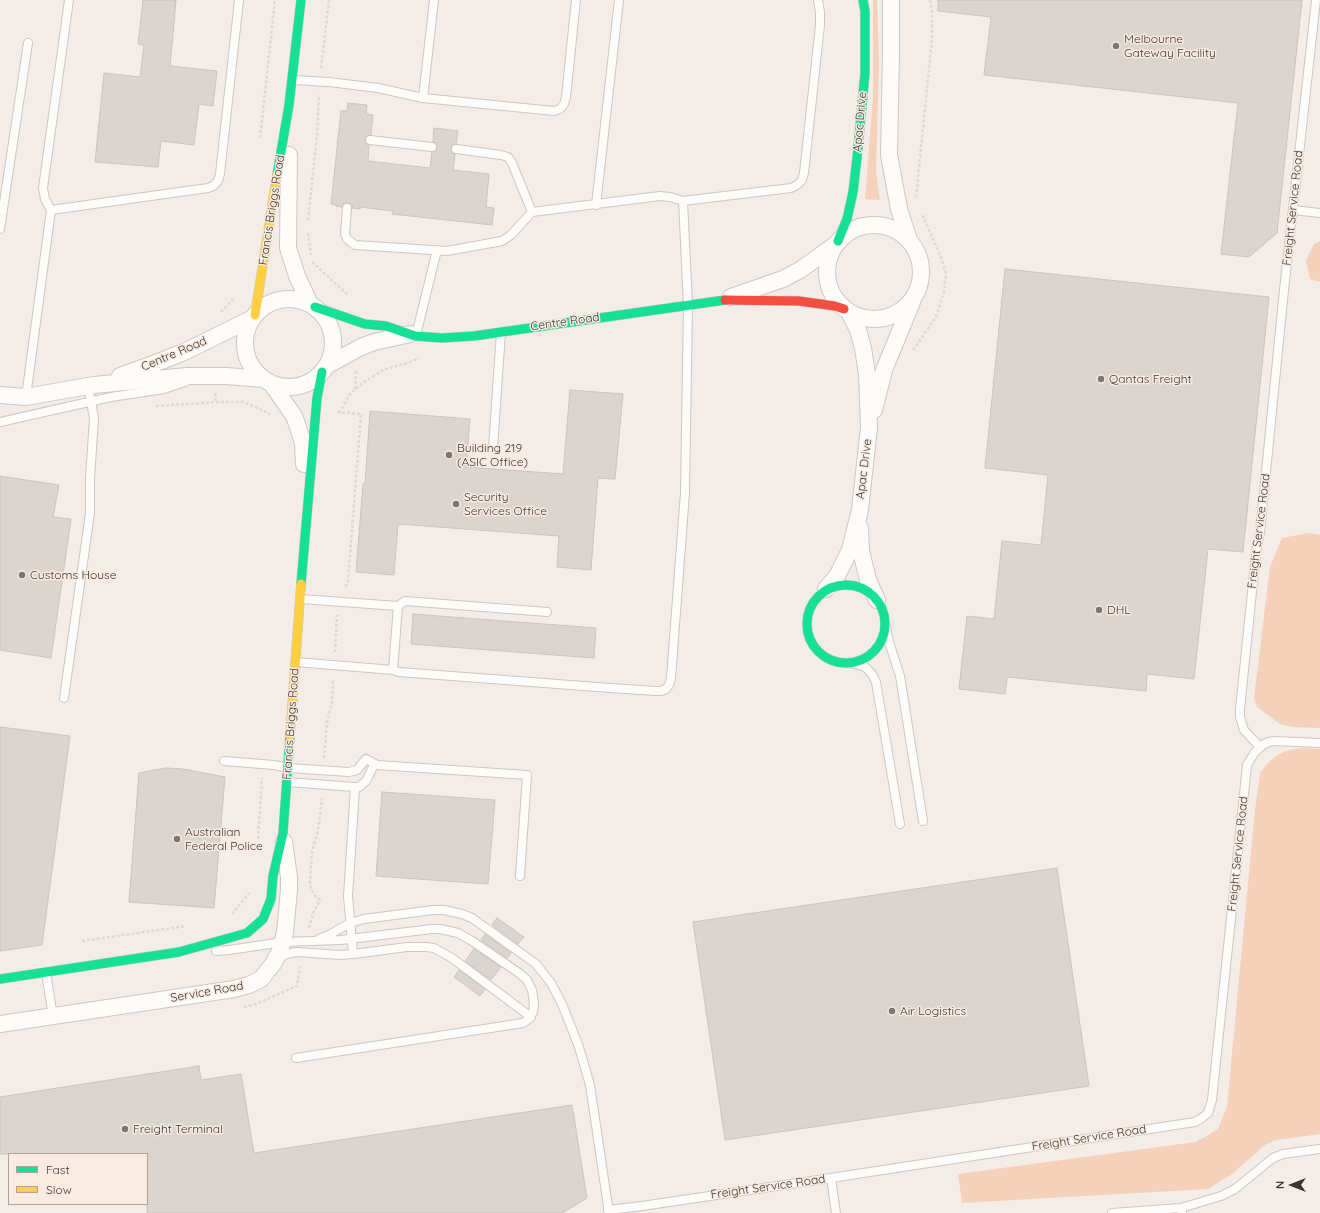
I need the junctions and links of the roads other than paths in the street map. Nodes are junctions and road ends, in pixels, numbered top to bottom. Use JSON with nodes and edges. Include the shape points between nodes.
{"nodes":[{"id":1,"x":69,"y":0,"type":"edge"},
{"id":2,"x":239,"y":0,"type":"edge"},
{"id":3,"x":301,"y":0,"type":"edge"},
{"id":4,"x":434,"y":0,"type":"edge"},
{"id":5,"x":576,"y":0,"type":"edge"},
{"id":6,"x":619,"y":0,"type":"edge"},
{"id":7,"x":818,"y":0,"type":"edge"},
{"id":8,"x":863,"y":0,"type":"edge"},
{"id":9,"x":891,"y":0,"type":"edge"},
{"id":10,"x":1316,"y":0,"type":"edge"},
{"id":11,"x":28,"y":43,"type":"dead end"},
{"id":12,"x":292,"y":80,"type":"junction"},
{"id":13,"x":423,"y":98,"type":"junction"},
{"id":14,"x":289,"y":105,"type":"junction"},
{"id":15,"x":370,"y":140,"type":"dead end"},
{"id":16,"x":432,"y":147,"type":"dead end"},
{"id":17,"x":456,"y":149,"type":"dead end"},
{"id":18,"x":683,"y":201,"type":"junction"},
{"id":19,"x":596,"y":204,"type":"junction"},
{"id":20,"x":347,"y":208,"type":"dead end"},
{"id":21,"x":51,"y":210,"type":"junction"},
{"id":22,"x":1293,"y":210,"type":"junction"},
{"id":23,"x":532,"y":212,"type":"junction"},
{"id":24,"x":1320,"y":213,"type":"edge"},
{"id":25,"x":0,"y":229,"type":"edge"},
{"id":26,"x":909,"y":240,"type":"junction"},
{"id":27,"x":837,"y":243,"type":"junction"},
{"id":28,"x":437,"y":250,"type":"junction"},
{"id":29,"x":916,"y":293,"type":"junction"},
{"id":30,"x":720,"y":300,"type":"junction"},
{"id":31,"x":688,"y":305,"type":"junction"},
{"id":32,"x":312,"y":306,"type":"junction"},
{"id":33,"x":846,"y":311,"type":"junction"},
{"id":34,"x":254,"y":316,"type":"junction"},
{"id":35,"x":501,"y":332,"type":"junction"},
{"id":36,"x":413,"y":335,"type":"junction"},
{"id":37,"x":324,"y":369,"type":"junction"},
{"id":38,"x":210,"y":375,"type":"junction"},
{"id":39,"x":268,"y":381,"type":"junction"},
{"id":40,"x":91,"y":385,"type":"junction"},
{"id":41,"x":0,"y":395,"type":"edge"},
{"id":42,"x":25,"y":397,"type":"junction"},
{"id":43,"x":91,"y":402,"type":"junction"},
{"id":44,"x":0,"y":406,"type":"edge"},
{"id":45,"x":0,"y":422,"type":"edge"},
{"id":46,"x":869,"y":427,"type":"junction"},
{"id":47,"x":492,"y":448,"type":"dead end"},
{"id":48,"x":860,"y":510,"type":"junction"},
{"id":49,"x":306,"y":514,"type":"junction"},
{"id":50,"x":826,"y":589,"type":"junction"},
{"id":51,"x":300,"y":599,"type":"junction"},
{"id":52,"x":877,"y":600,"type":"junction"},
{"id":53,"x":398,"y":606,"type":"junction"},
{"id":54,"x":547,"y":612,"type":"dead end"},
{"id":55,"x":885,"y":622,"type":"junction"},
{"id":56,"x":295,"y":662,"type":"junction"},
{"id":57,"x":850,"y":663,"type":"junction"},
{"id":58,"x":393,"y":670,"type":"junction"},
{"id":59,"x":64,"y":698,"type":"dead end"},
{"id":60,"x":1320,"y":743,"type":"edge"},
{"id":61,"x":1260,"y":747,"type":"junction"},
{"id":62,"x":224,"y":761,"type":"dead end"},
{"id":63,"x":374,"y":764,"type":"junction"},
{"id":64,"x":288,"y":768,"type":"junction"},
{"id":65,"x":287,"y":782,"type":"junction"},
{"id":66,"x":355,"y":787,"type":"junction"},
{"id":67,"x":923,"y":821,"type":"dead end"},
{"id":68,"x":900,"y":824,"type":"dead end"},
{"id":69,"x":283,"y":833,"type":"junction"},
{"id":70,"x":520,"y":876,"type":"dead end"},
{"id":71,"x":350,"y":923,"type":"junction"},
{"id":72,"x":351,"y":939,"type":"junction"},
{"id":73,"x":314,"y":941,"type":"junction"},
{"id":74,"x":283,"y":942,"type":"junction"},
{"id":75,"x":179,"y":952,"type":"junction"},
{"id":76,"x":353,"y":954,"type":"junction"},
{"id":77,"x":273,"y":964,"type":"junction"},
{"id":78,"x":46,"y":972,"type":"junction"},
{"id":79,"x":0,"y":979,"type":"edge"},
{"id":80,"x":53,"y":1016,"type":"junction"},
{"id":81,"x":531,"y":1016,"type":"junction"},
{"id":82,"x":0,"y":1024,"type":"edge"},
{"id":83,"x":296,"y":1058,"type":"dead end"},
{"id":84,"x":1320,"y":1149,"type":"edge"},
{"id":85,"x":831,"y":1178,"type":"junction"},
{"id":86,"x":642,"y":1206,"type":"junction"},
{"id":87,"x":608,"y":1211,"type":"edge"},
{"id":88,"x":1182,"y":1211,"type":"edge"},
{"id":89,"x":630,"y":1213,"type":"edge"},
{"id":90,"x":836,"y":1213,"type":"edge"},
{"id":91,"x":1112,"y":1213,"type":"edge"}],
"edges":[{"from":1,"to":21,"type":"lane","via":[[43,188]]},
{"from":2,"to":21,"type":"lane","via":[[218,181],[208,188]]},
{"from":3,"to":12,"type":"street","name":"Francis Briggs Road"},
{"from":4,"to":13,"type":"lane"},
{"from":5,"to":13,"type":"lane","via":[[566,97],[560,109],[554,112]]},
{"from":6,"to":19,"type":"lane"},
{"from":7,"to":18,"type":"lane","via":[[820,25],[802,180],[791,188]]},
{"from":8,"to":27,"type":"street","name":"Apac Drive","via":[[865,73],[853,192]]},
{"from":9,"to":26,"type":"street","via":[[889,155],[899,209]]},
{"from":10,"to":22,"type":"lane","name":"Freight Service Road"},
{"from":11,"to":25,"type":"lane"},
{"from":12,"to":13,"type":"lane","via":[[378,88]]},
{"from":12,"to":14,"type":"street","name":"Francis Briggs Road"},
{"from":14,"to":32,"type":"street","name":"Francis Briggs Road","via":[[288,248],[297,276]]},
{"from":14,"to":34,"type":"street","name":"Francis Briggs Road"},
{"from":15,"to":16,"type":"lane"},
{"from":17,"to":23,"type":"lane","via":[[508,157]]},
{"from":18,"to":19,"type":"lane","via":[[660,196]]},
{"from":18,"to":31,"type":"lane"},
{"from":19,"to":23,"type":"lane"},
{"from":20,"to":28,"type":"lane","via":[[345,234],[355,245]]},
{"from":21,"to":42,"type":"lane"},
{"from":22,"to":24,"type":"lane"},
{"from":22,"to":61,"type":"lane","name":"Freight Service Road","via":[[1240,709],[1244,730]]},
{"from":23,"to":28,"type":"lane","via":[[511,236],[502,241]]},
{"from":26,"to":27,"type":"street","via":[[888,226],[872,224],[849,231]]},
{"from":26,"to":29,"type":"street","via":[[918,253],[922,269]]},
{"from":27,"to":30,"type":"street","name":"Centre Road","via":[[800,270],[782,279]]},
{"from":27,"to":33,"type":"street","via":[[828,260],[827,279],[834,296]]},
{"from":28,"to":36,"type":"lane"},
{"from":29,"to":33,"type":"street","via":[[904,309],[886,318],[865,319]]},
{"from":29,"to":46,"type":"street","name":"Apac Drive","via":[[884,370]]},
{"from":30,"to":31,"type":"street","name":"Centre Road"},
{"from":30,"to":33,"type":"street","name":"Centre Road","via":[[799,301],[835,306]]},
{"from":31,"to":35,"type":"street","name":"Centre Road"},
{"from":31,"to":58,"type":"lane","via":[[685,493],[670,678],[666,689],[656,691],[610,688]]},
{"from":32,"to":34,"type":"street","via":[[296,300],[281,300],[267,305]]},
{"from":32,"to":36,"type":"street","name":"Centre Road","via":[[365,324],[386,326]]},
{"from":32,"to":37,"type":"street","via":[[325,317],[333,338],[332,353]]},
{"from":33,"to":46,"type":"street","name":"Apac Drive","via":[[858,330],[863,348],[868,374]]},
{"from":34,"to":39,"type":"street","via":[[246,334],[246,351],[257,374]]},
{"from":34,"to":40,"type":"street","name":"Centre Road","via":[[156,364]]},
{"from":35,"to":36,"type":"street","name":"Centre Road","via":[[442,338]]},
{"from":35,"to":47,"type":"lane"},
{"from":36,"to":37,"type":"street","name":"Centre Road","via":[[374,342]]},
{"from":37,"to":39,"type":"street","via":[[316,378],[302,385],[286,387]]},
{"from":37,"to":49,"type":"street","name":"Francis Briggs Road","via":[[317,398]]},
{"from":38,"to":39,"type":"street","name":"Centre Road"},
{"from":38,"to":40,"type":"street","name":"Centre Road"},
{"from":38,"to":43,"type":"lane","via":[[164,389]]},
{"from":39,"to":49,"type":"street","name":"Francis Briggs Road","via":[[294,416],[301,433]]},
{"from":40,"to":42,"type":"street","name":"Centre Road"},
{"from":40,"to":43,"type":"lane"},
{"from":41,"to":42,"type":"street","name":"Centre Road"},
{"from":42,"to":44,"type":"street","name":"Centre Road"},
{"from":43,"to":45,"type":"lane"},
{"from":43,"to":59,"type":"lane","via":[[94,418],[90,513]]},
{"from":46,"to":48,"type":"street","name":"Apac Drive"},
{"from":48,"to":50,"type":"street","name":"Apac Drive","via":[[850,550],[837,576]]},
{"from":48,"to":52,"type":"street","name":"Apac Drive","via":[[861,552],[868,580]]},
{"from":49,"to":51,"type":"street","name":"Francis Briggs Road"},
{"from":50,"to":52,"type":"street","via":[[841,585],[858,586]]},
{"from":50,"to":57,"type":"street","via":[[814,600],[807,615],[807,632],[814,647],[826,658]]},
{"from":51,"to":53,"type":"lane"},
{"from":51,"to":56,"type":"street","name":"Francis Briggs Road"},
{"from":52,"to":55,"type":"street"},
{"from":53,"to":54,"type":"lane","via":[[405,601]]},
{"from":53,"to":58,"type":"lane"},
{"from":55,"to":57,"type":"street","via":[[882,637],[875,650],[859,661]]},
{"from":55,"to":67,"type":"lane","via":[[900,676]]},
{"from":56,"to":58,"type":"lane"},
{"from":56,"to":64,"type":"street","name":"Francis Briggs Road"},
{"from":57,"to":68,"type":"lane","via":[[868,669],[876,682]]},
{"from":60,"to":61,"type":"lane","via":[[1274,741]]},
{"from":61,"to":85,"type":"lane","name":"Freight Service Road","via":[[1248,765],[1212,1100],[1208,1112],[1195,1122]]},
{"from":62,"to":64,"type":"lane","via":[[274,764]]},
{"from":63,"to":64,"type":"lane","via":[[366,759],[354,772]]},
{"from":63,"to":66,"type":"lane","via":[[366,781]]},
{"from":63,"to":70,"type":"lane","via":[[527,775]]},
{"from":64,"to":65,"type":"street","name":"Francis Briggs Road"},
{"from":65,"to":66,"type":"lane"},
{"from":65,"to":69,"type":"street","name":"Francis Briggs Road"},
{"from":66,"to":71,"type":"lane","via":[[348,896]]},
{"from":69,"to":74,"type":"street","name":"Service Road","via":[[289,878]]},
{"from":69,"to":75,"type":"street","name":"Francis Briggs Road","via":[[273,876],[271,899],[263,919],[254,928],[237,937]]},
{"from":71,"to":72,"type":"lane"},
{"from":71,"to":73,"type":"lane"},
{"from":71,"to":87,"type":"lane","via":[[433,910],[453,912],[472,918],[536,964],[551,983],[580,1047],[590,1085]]},
{"from":72,"to":73,"type":"lane"},
{"from":72,"to":76,"type":"lane"},
{"from":72,"to":81,"type":"lane","via":[[432,929],[458,933],[527,980],[534,1003],[534,1012]]},
{"from":73,"to":74,"type":"lane"},
{"from":74,"to":75,"type":"lane","via":[[229,950]]},
{"from":74,"to":77,"type":"street","name":"Service Road"},
{"from":75,"to":78,"type":"street"},
{"from":76,"to":77,"type":"lane","via":[[297,952],[281,956]]},
{"from":76,"to":81,"type":"lane","via":[[407,947],[434,948],[452,958]]},
{"from":77,"to":80,"type":"street","name":"Service Road","via":[[261,979],[234,989]]},
{"from":78,"to":79,"type":"street"},
{"from":78,"to":80,"type":"lane"},
{"from":80,"to":82,"type":"street","name":"Service Road"},
{"from":81,"to":83,"type":"lane","via":[[523,1023],[510,1026]]},
{"from":84,"to":88,"type":"lane","via":[[1283,1154],[1273,1158],[1235,1189]]},
{"from":85,"to":86,"type":"lane","name":"Freight Service Road"},
{"from":85,"to":90,"type":"lane"},
{"from":86,"to":87,"type":"lane","name":"Freight Service Road"},
{"from":86,"to":89,"type":"lane"},
{"from":88,"to":91,"type":"lane"}]}
